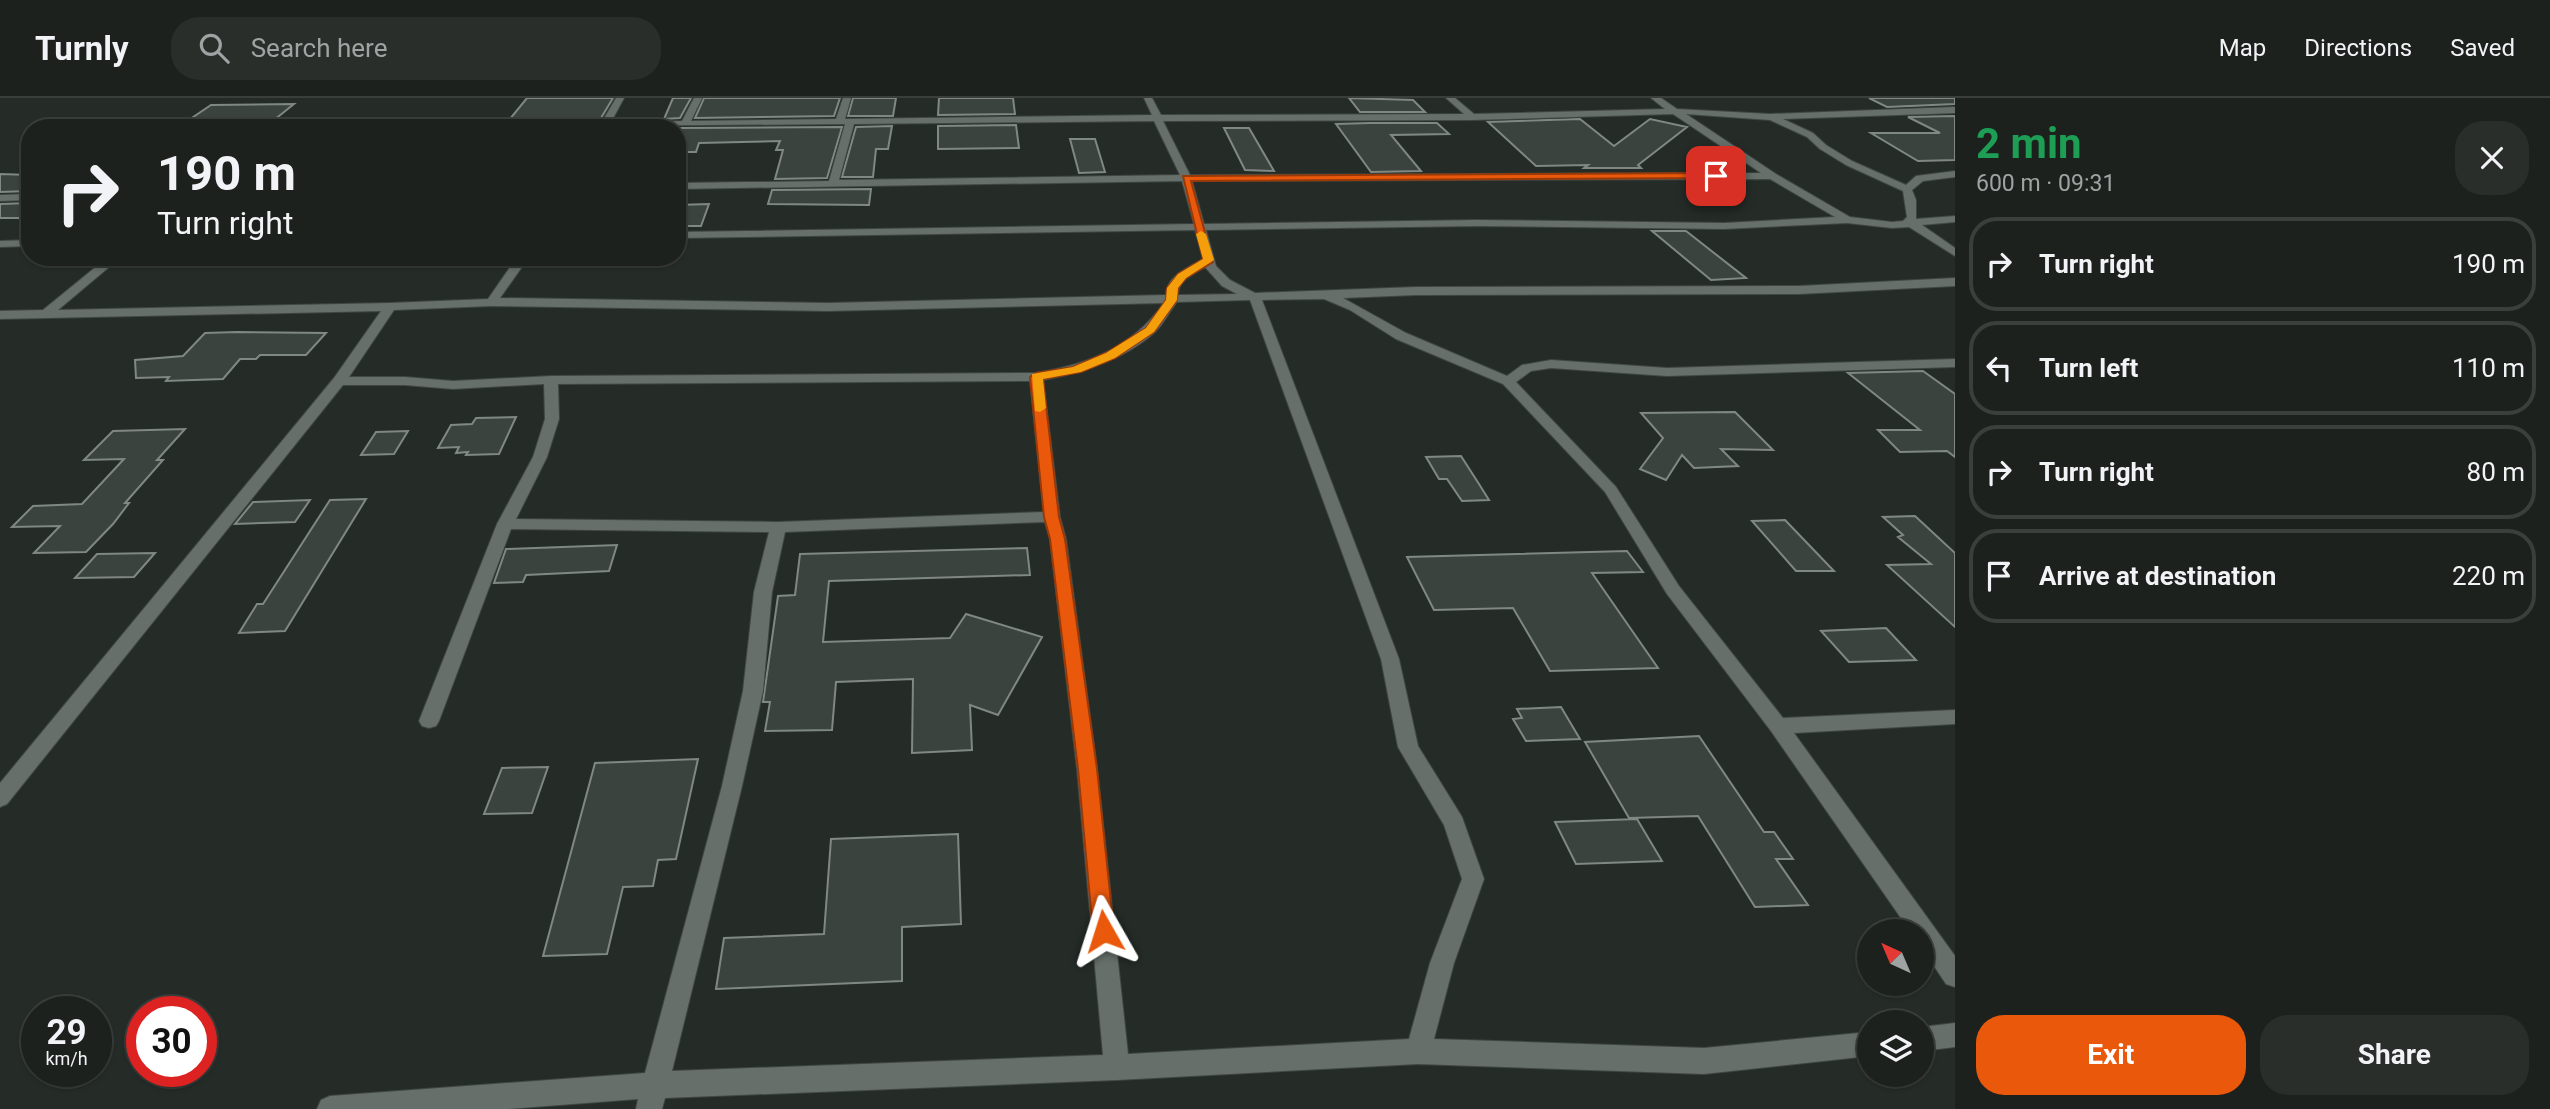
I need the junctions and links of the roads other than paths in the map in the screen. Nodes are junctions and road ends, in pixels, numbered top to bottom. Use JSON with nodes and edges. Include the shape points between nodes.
{"nodes":[{"id":1,"x":620,"y":98,"type":"edge"},
{"id":2,"x":698,"y":98,"type":"edge"},
{"id":3,"x":847,"y":98,"type":"edge"},
{"id":4,"x":1148,"y":98,"type":"edge"},
{"id":5,"x":1450,"y":98,"type":"edge"},
{"id":6,"x":1655,"y":98,"type":"edge"},
{"id":7,"x":1955,"y":110,"type":"edge"},
{"id":8,"x":1673,"y":111,"type":"junction"},
{"id":9,"x":1472,"y":117,"type":"junction"},
{"id":10,"x":1770,"y":117,"type":"junction"},
{"id":11,"x":1159,"y":118,"type":"junction"},
{"id":12,"x":608,"y":119,"type":"edge"},
{"id":13,"x":845,"y":122,"type":"junction"},
{"id":14,"x":687,"y":123,"type":"joint"},
{"id":15,"x":1955,"y":174,"type":"edge"},
{"id":16,"x":1772,"y":176,"type":"junction"},
{"id":17,"x":1186,"y":178,"type":"junction"},
{"id":18,"x":833,"y":185,"type":"junction"},
{"id":19,"x":686,"y":186,"type":"edge"},
{"id":20,"x":1907,"y":189,"type":"junction"},
{"id":21,"x":21,"y":197,"type":"edge"},
{"id":22,"x":0,"y":198,"type":"edge"},
{"id":23,"x":1955,"y":219,"type":"edge"},
{"id":24,"x":1847,"y":220,"type":"junction"},
{"id":25,"x":1908,"y":222,"type":"junction"},
{"id":26,"x":1199,"y":226,"type":"junction"},
{"id":27,"x":686,"y":235,"type":"edge"},
{"id":28,"x":21,"y":243,"type":"edge"},
{"id":29,"x":0,"y":244,"type":"edge"},
{"id":30,"x":1955,"y":253,"type":"edge"},
{"id":31,"x":1209,"y":260,"type":"junction"},
{"id":32,"x":104,"y":266,"type":"edge"},
{"id":33,"x":517,"y":266,"type":"edge"},
{"id":34,"x":1955,"y":282,"type":"edge"},
{"id":35,"x":1325,"y":295,"type":"junction"},
{"id":36,"x":1255,"y":298,"type":"junction"},
{"id":37,"x":1172,"y":300,"type":"junction"},
{"id":38,"x":492,"y":302,"type":"junction"},
{"id":39,"x":390,"y":307,"type":"junction"},
{"id":40,"x":46,"y":314,"type":"junction"},
{"id":41,"x":0,"y":315,"type":"edge"},
{"id":42,"x":1955,"y":363,"type":"edge"},
{"id":43,"x":1036,"y":377,"type":"junction"},
{"id":44,"x":551,"y":380,"type":"junction"},
{"id":45,"x":339,"y":381,"type":"junction"},
{"id":46,"x":1508,"y":381,"type":"junction"},
{"id":47,"x":1052,"y":517,"type":"junction"},
{"id":48,"x":505,"y":524,"type":"junction"},
{"id":49,"x":778,"y":527,"type":"junction"},
{"id":50,"x":1955,"y":717,"type":"edge"},
{"id":51,"x":429,"y":721,"type":"dead end"},
{"id":52,"x":1778,"y":726,"type":"junction"},
{"id":53,"x":0,"y":797,"type":"edge"},
{"id":54,"x":1955,"y":976,"type":"edge"},
{"id":55,"x":1955,"y":1035,"type":"edge"},
{"id":56,"x":1934,"y":1038,"type":"edge"},
{"id":57,"x":1857,"y":1045,"type":"edge"},
{"id":58,"x":1418,"y":1051,"type":"junction"},
{"id":59,"x":1117,"y":1067,"type":"junction"},
{"id":60,"x":652,"y":1097,"type":"edge"},
{"id":61,"x":330,"y":1109,"type":"edge"}],
"edges":[{"from":1,"to":12,"type":"street"},
{"from":2,"to":14,"type":"street"},
{"from":3,"to":13,"type":"street"},
{"from":4,"to":11,"type":"street"},
{"from":5,"to":9,"type":"street"},
{"from":6,"to":8,"type":"street"},
{"from":7,"to":10,"type":"street"},
{"from":8,"to":9,"type":"street"},
{"from":8,"to":10,"type":"street"},
{"from":8,"to":16,"type":"street"},
{"from":9,"to":11,"type":"street"},
{"from":10,"to":20,"type":"street","via":[[1810,135],[1849,163]]},
{"from":11,"to":13,"type":"street"},
{"from":11,"to":17,"type":"street"},
{"from":13,"to":14,"type":"street"},
{"from":13,"to":18,"type":"street"},
{"from":15,"to":20,"type":"street","via":[[1920,178]]},
{"from":16,"to":17,"type":"street"},
{"from":16,"to":24,"type":"street"},
{"from":17,"to":18,"type":"street"},
{"from":17,"to":26,"type":"street"},
{"from":18,"to":19,"type":"street"},
{"from":20,"to":25,"type":"street","via":[[1912,218]]},
{"from":21,"to":22,"type":"street"},
{"from":23,"to":25,"type":"street"},
{"from":24,"to":25,"type":"street","via":[[1892,225]]},
{"from":24,"to":26,"type":"street","via":[[1724,226]]},
{"from":25,"to":30,"type":"street"},
{"from":26,"to":27,"type":"street"},
{"from":26,"to":31,"type":"street"},
{"from":28,"to":29,"type":"street"},
{"from":31,"to":36,"type":"street","via":[[1226,282]]},
{"from":31,"to":37,"type":"street","via":[[1182,276],[1172,288]]},
{"from":32,"to":40,"type":"street"},
{"from":33,"to":38,"type":"street"},
{"from":34,"to":35,"type":"street","via":[[1799,290]]},
{"from":35,"to":36,"type":"street"},
{"from":35,"to":46,"type":"street","via":[[1401,336]]},
{"from":36,"to":37,"type":"street"},
{"from":36,"to":58,"type":"street","via":[[1390,659],[1408,747],[1454,823],[1472,879]]},
{"from":37,"to":38,"type":"street","via":[[828,307]]},
{"from":37,"to":43,"type":"street","via":[[1150,330],[1110,355],[1076,370]]},
{"from":38,"to":39,"type":"street"},
{"from":39,"to":40,"type":"street"},
{"from":39,"to":45,"type":"street"},
{"from":40,"to":41,"type":"street"},
{"from":42,"to":46,"type":"street","via":[[1667,372],[1551,364],[1527,368]]},
{"from":43,"to":44,"type":"street"},
{"from":43,"to":47,"type":"street"},
{"from":44,"to":45,"type":"street","via":[[453,385]]},
{"from":44,"to":48,"type":"street","via":[[552,419],[540,457]]},
{"from":45,"to":53,"type":"street"},
{"from":46,"to":52,"type":"street","via":[[1611,490],[1673,590]]},
{"from":47,"to":49,"type":"street"},
{"from":47,"to":59,"type":"street","via":[[1087,769]]},
{"from":48,"to":49,"type":"street"},
{"from":48,"to":51,"type":"street"},
{"from":49,"to":60,"type":"street","via":[[763,592],[753,691]]},
{"from":50,"to":52,"type":"street"},
{"from":52,"to":54,"type":"street"},
{"from":55,"to":56,"type":"street"},
{"from":57,"to":58,"type":"street","via":[[1704,1061]]},
{"from":58,"to":59,"type":"street"},
{"from":59,"to":60,"type":"street"},
{"from":60,"to":61,"type":"street"}]}
